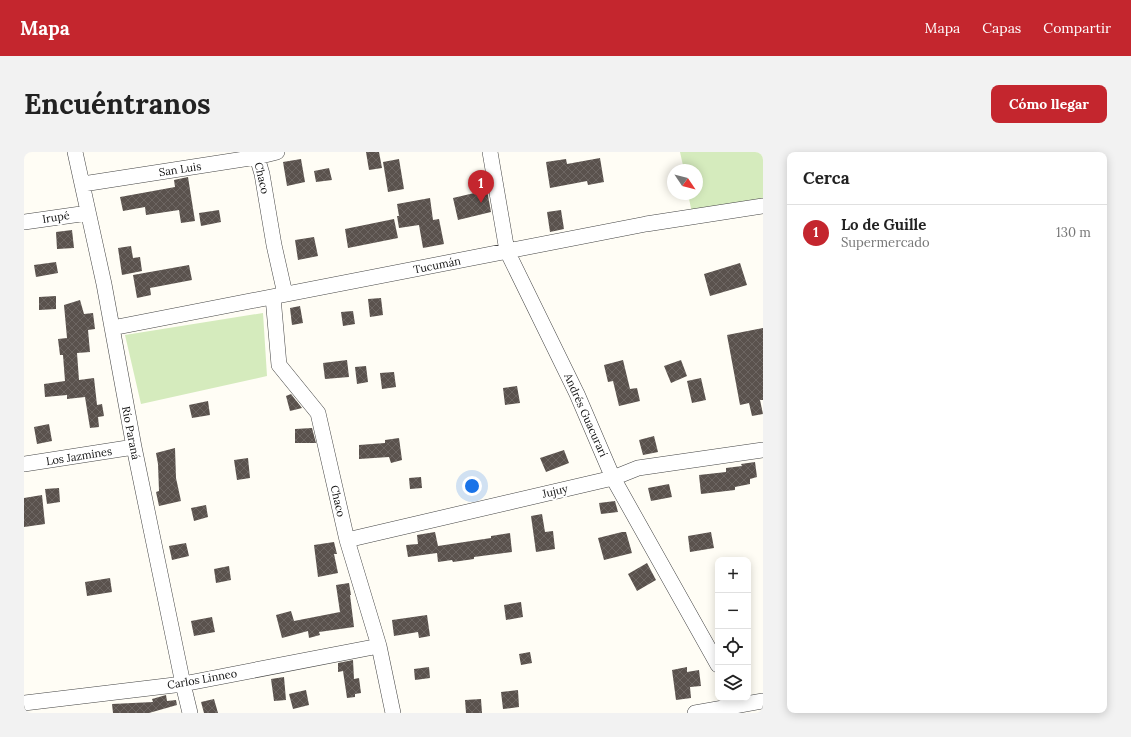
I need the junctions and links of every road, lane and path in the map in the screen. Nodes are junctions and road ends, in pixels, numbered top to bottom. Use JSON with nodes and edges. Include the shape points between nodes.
{"nodes":[{"id":1,"x":75,"y":152,"type":"edge"},
{"id":2,"x":277,"y":152,"type":"edge"},
{"id":3,"x":490,"y":152,"type":"edge"},
{"id":4,"x":257,"y":157,"type":"junction"},
{"id":5,"x":83,"y":184,"type":"junction"},
{"id":6,"x":763,"y":206,"type":"edge"},
{"id":7,"x":88,"y":213,"type":"junction"},
{"id":8,"x":24,"y":222,"type":"edge"},
{"id":9,"x":507,"y":251,"type":"junction"},
{"id":10,"x":279,"y":296,"type":"junction"},
{"id":11,"x":112,"y":328,"type":"junction"},
{"id":12,"x":134,"y":447,"type":"junction"},
{"id":13,"x":763,"y":450,"type":"edge"},
{"id":14,"x":24,"y":464,"type":"edge"},
{"id":15,"x":613,"y":478,"type":"junction"},
{"id":16,"x":347,"y":540,"type":"junction"},
{"id":17,"x":378,"y":646,"type":"junction"},
{"id":18,"x":715,"y":660,"type":"edge"},
{"id":19,"x":182,"y":684,"type":"junction"},
{"id":20,"x":763,"y":701,"type":"edge"},
{"id":21,"x":24,"y":703,"type":"edge"},
{"id":22,"x":741,"y":705,"type":"edge"},
{"id":23,"x":190,"y":713,"type":"edge"},
{"id":24,"x":393,"y":713,"type":"edge"},
{"id":25,"x":695,"y":713,"type":"edge"}],
"edges":[{"from":1,"to":5,"type":"street","name":"Río Paraná"},
{"from":2,"to":4,"type":"street","name":"San Luis"},
{"from":3,"to":9,"type":"street","name":"Andrés Guacurarí"},
{"from":4,"to":5,"type":"street","name":"San Luis"},
{"from":4,"to":10,"type":"street","name":"Chaco","via":[[274,245]]},
{"from":5,"to":7,"type":"street","name":"Río Paraná"},
{"from":6,"to":9,"type":"street","name":"Tucumán","via":[[646,224]]},
{"from":7,"to":8,"type":"street","name":"Irupé"},
{"from":7,"to":11,"type":"street","name":"Río Paraná"},
{"from":9,"to":10,"type":"street","name":"Tucumán"},
{"from":9,"to":15,"type":"street","name":"Andrés Guacurarí","via":[[577,394]]},
{"from":10,"to":11,"type":"street","name":"Tucumán"},
{"from":10,"to":16,"type":"street","name":"Chaco","via":[[279,365],[318,413]]},
{"from":11,"to":12,"type":"street","name":"Río Paraná"},
{"from":12,"to":14,"type":"street","name":"Los Jazmines"},
{"from":12,"to":19,"type":"street","name":"Río Paraná"},
{"from":13,"to":15,"type":"street","name":"Jujuy","via":[[638,468]]},
{"from":15,"to":16,"type":"street","name":"Jujuy"},
{"from":15,"to":18,"type":"street","name":"Andrés Guacurarí"},
{"from":16,"to":17,"type":"street","name":"Chaco"},
{"from":17,"to":19,"type":"street","name":"Carlos Linneo"},
{"from":17,"to":24,"type":"street","name":"Chaco"},
{"from":19,"to":21,"type":"street","name":"Carlos Linneo"},
{"from":19,"to":23,"type":"street","name":"Río Paraná"},
{"from":20,"to":22,"type":"street"},
{"from":22,"to":25,"type":"street"}]}
